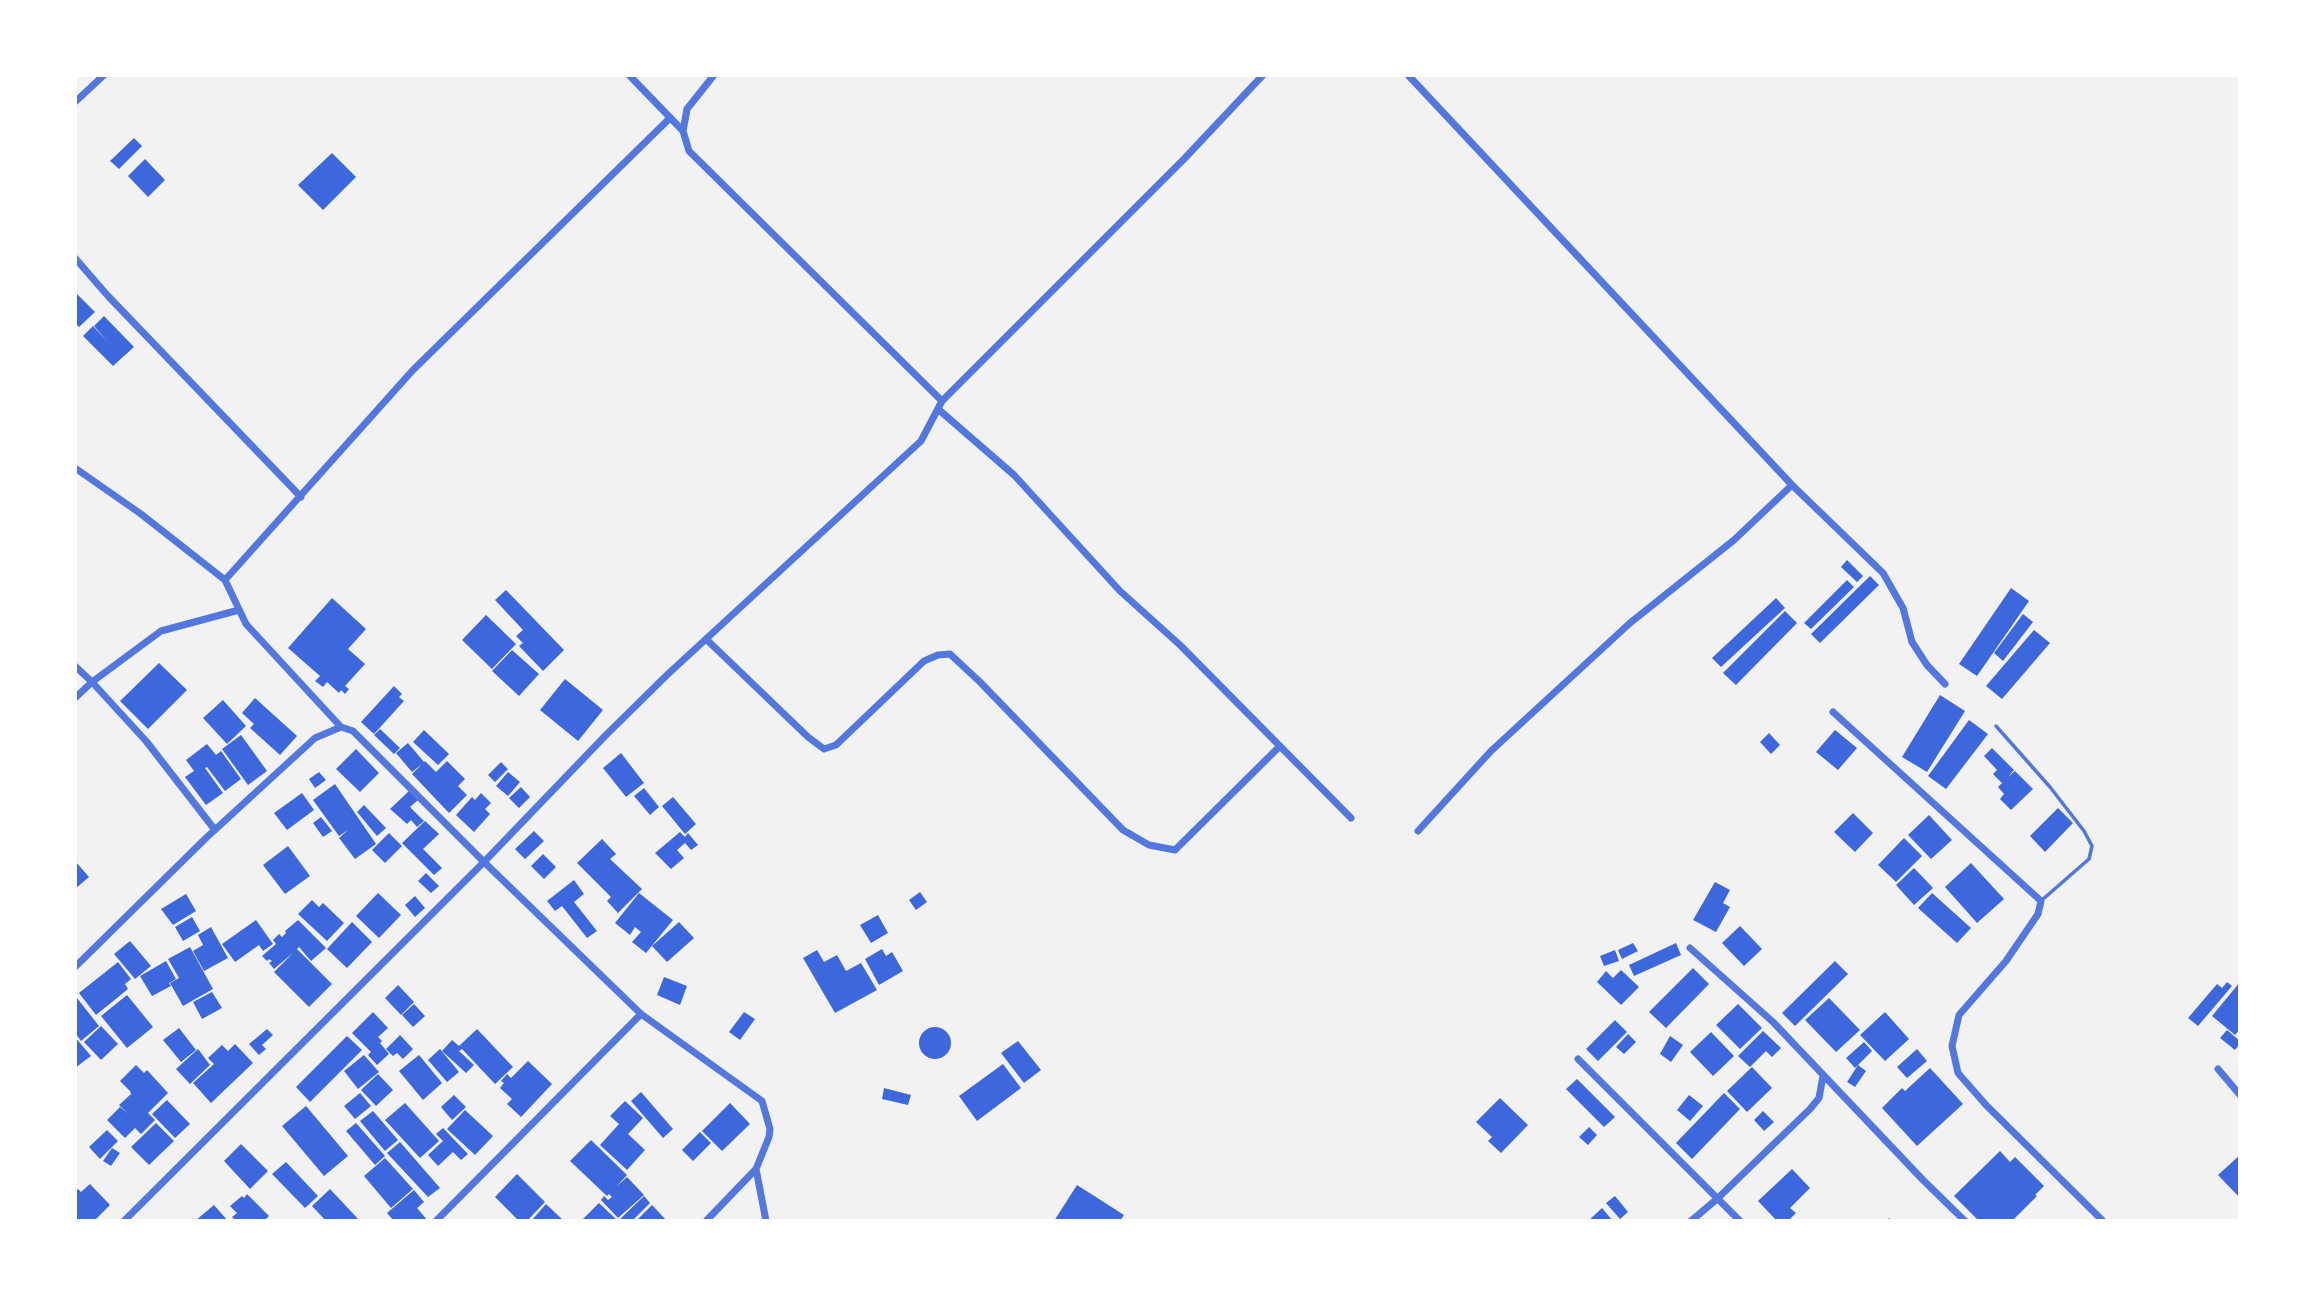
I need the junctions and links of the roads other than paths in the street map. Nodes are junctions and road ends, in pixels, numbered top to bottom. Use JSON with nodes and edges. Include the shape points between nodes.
{"nodes":[{"id":1,"x":104,"y":75,"type":"edge"},
{"id":2,"x":629,"y":75,"type":"edge"},
{"id":3,"x":714,"y":75,"type":"edge"},
{"id":4,"x":1263,"y":75,"type":"edge"},
{"id":5,"x":1408,"y":75,"type":"edge"},
{"id":6,"x":75,"y":102,"type":"edge"},
{"id":7,"x":670,"y":118,"type":"junction"},
{"id":8,"x":682,"y":131,"type":"junction"},
{"id":9,"x":75,"y":258,"type":"edge"},
{"id":10,"x":940,"y":405,"type":"junction"},
{"id":11,"x":75,"y":468,"type":"edge"},
{"id":12,"x":1792,"y":485,"type":"junction"},
{"id":13,"x":301,"y":497,"type":"junction"},
{"id":14,"x":225,"y":580,"type":"junction"},
{"id":15,"x":239,"y":610,"type":"junction"},
{"id":16,"x":706,"y":639,"type":"junction"},
{"id":17,"x":75,"y":666,"type":"edge"},
{"id":18,"x":92,"y":682,"type":"junction"},
{"id":19,"x":1945,"y":684,"type":"dead end"},
{"id":20,"x":75,"y":698,"type":"edge"},
{"id":21,"x":1833,"y":712,"type":"dead end"},
{"id":22,"x":1996,"y":726,"type":"dead end"},
{"id":23,"x":341,"y":727,"type":"junction"},
{"id":24,"x":1280,"y":746,"type":"junction"},
{"id":25,"x":1351,"y":818,"type":"dead end"},
{"id":26,"x":215,"y":830,"type":"junction"},
{"id":27,"x":1418,"y":831,"type":"dead end"},
{"id":28,"x":484,"y":862,"type":"junction"},
{"id":29,"x":2041,"y":901,"type":"junction"},
{"id":30,"x":1690,"y":948,"type":"dead end"},
{"id":31,"x":75,"y":967,"type":"edge"},
{"id":32,"x":641,"y":1014,"type":"junction"},
{"id":33,"x":1578,"y":1059,"type":"dead end"},
{"id":34,"x":2217,"y":1069,"type":"dead end"},
{"id":35,"x":1823,"y":1076,"type":"junction"},
{"id":36,"x":2240,"y":1096,"type":"edge"},
{"id":37,"x":756,"y":1168,"type":"junction"},
{"id":38,"x":1717,"y":1199,"type":"junction"},
{"id":39,"x":710,"y":1219,"type":"edge"},
{"id":40,"x":124,"y":1221,"type":"edge"},
{"id":41,"x":436,"y":1221,"type":"edge"},
{"id":42,"x":766,"y":1221,"type":"edge"},
{"id":43,"x":1691,"y":1221,"type":"edge"},
{"id":44,"x":1740,"y":1221,"type":"edge"},
{"id":45,"x":1965,"y":1221,"type":"edge"},
{"id":46,"x":2103,"y":1221,"type":"edge"}],
"edges":[{"from":1,"to":6,"type":"street"},
{"from":2,"to":7,"type":"street"},
{"from":3,"to":8,"type":"street","via":[[687,109]]},
{"from":4,"to":10,"type":"street"},
{"from":5,"to":12,"type":"street"},
{"from":7,"to":8,"type":"street"},
{"from":7,"to":13,"type":"street","via":[[413,370]]},
{"from":8,"to":10,"type":"street","via":[[689,151]]},
{"from":9,"to":13,"type":"street"},
{"from":10,"to":16,"type":"street","via":[[921,441]]},
{"from":10,"to":24,"type":"street","via":[[1014,475],[1120,591]]},
{"from":11,"to":14,"type":"street"},
{"from":12,"to":19,"type":"street","via":[[1883,573],[1903,608],[1912,642]]},
{"from":12,"to":27,"type":"street","via":[[1734,540],[1630,623],[1492,751]]},
{"from":13,"to":14,"type":"street"},
{"from":14,"to":15,"type":"street"},
{"from":15,"to":18,"type":"street","via":[[161,631]]},
{"from":15,"to":23,"type":"street","via":[[246,624]]},
{"from":16,"to":24,"type":"street","via":[[824,749],[836,745],[925,661],[950,654],[1123,830],[1149,845],[1175,850]]},
{"from":16,"to":28,"type":"street"},
{"from":17,"to":18,"type":"street"},
{"from":18,"to":20,"type":"street"},
{"from":18,"to":26,"type":"street","via":[[146,741]]},
{"from":21,"to":29,"type":"street"},
{"from":22,"to":29,"type":"lane","via":[[2050,787],[2092,846],[2088,859]]},
{"from":23,"to":26,"type":"street","via":[[315,738]]},
{"from":23,"to":28,"type":"street","via":[[353,731]]},
{"from":24,"to":25,"type":"street"},
{"from":26,"to":31,"type":"street"},
{"from":28,"to":32,"type":"street"},
{"from":28,"to":40,"type":"street"},
{"from":29,"to":46,"type":"street","via":[[2038,914],[2006,961],[1959,1015],[1952,1046],[1958,1073]]},
{"from":30,"to":35,"type":"street","via":[[1773,1022]]},
{"from":32,"to":37,"type":"street","via":[[762,1101],[769,1138]]},
{"from":32,"to":41,"type":"street"},
{"from":33,"to":38,"type":"street"},
{"from":34,"to":36,"type":"street"},
{"from":35,"to":38,"type":"street","via":[[1819,1098],[1810,1109]]},
{"from":35,"to":45,"type":"street"},
{"from":37,"to":39,"type":"street"},
{"from":37,"to":42,"type":"street"},
{"from":38,"to":43,"type":"street"},
{"from":38,"to":44,"type":"street"}]}
